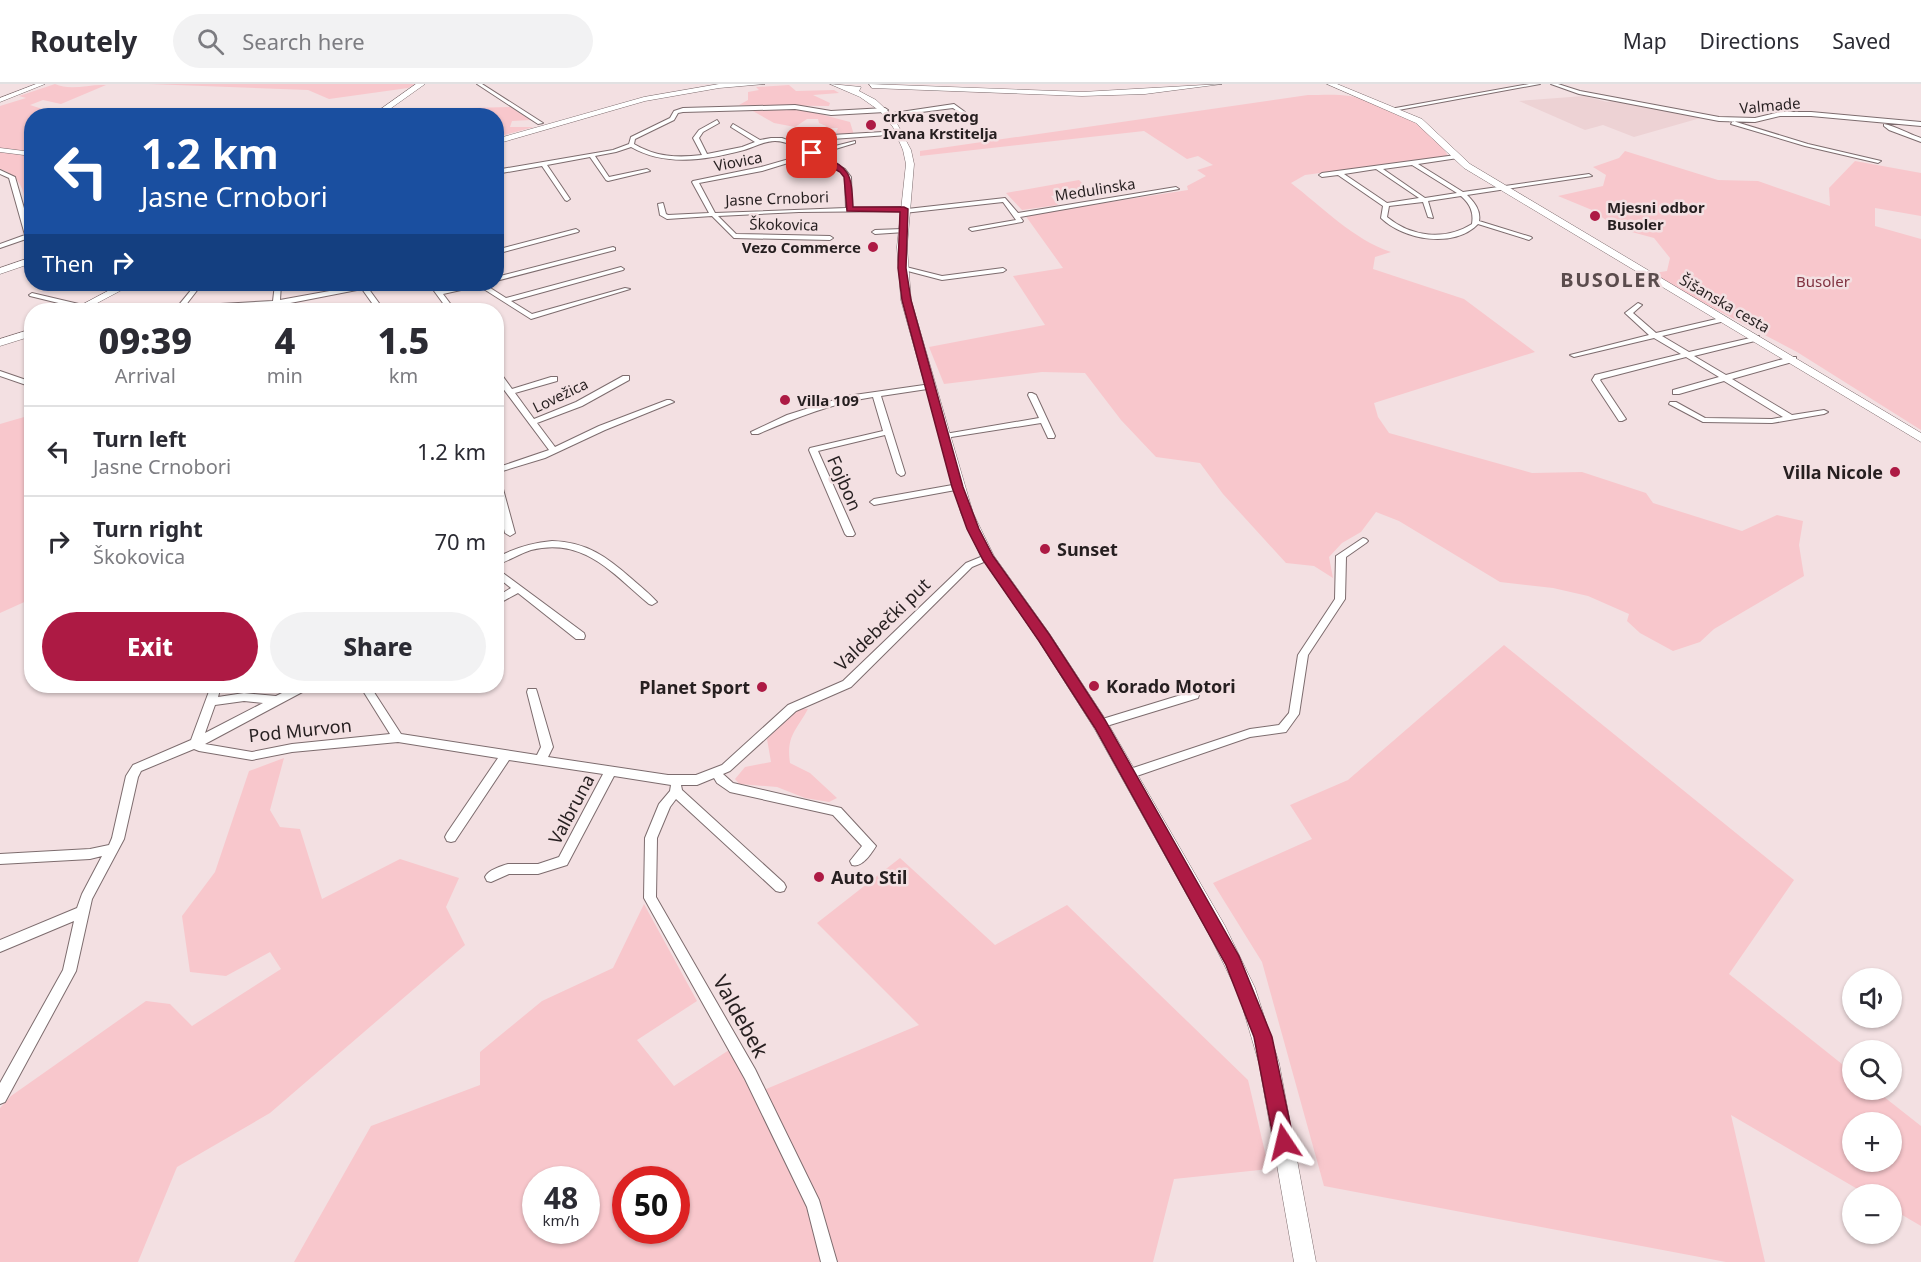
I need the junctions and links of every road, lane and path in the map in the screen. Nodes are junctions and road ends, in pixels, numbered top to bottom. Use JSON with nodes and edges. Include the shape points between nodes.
{"nodes":[{"id":1,"x":42,"y":84,"type":"edge"},
{"id":2,"x":421,"y":84,"type":"edge"},
{"id":3,"x":479,"y":84,"type":"edge"},
{"id":4,"x":732,"y":84,"type":"edge"},
{"id":5,"x":761,"y":84,"type":"edge"},
{"id":6,"x":833,"y":84,"type":"edge"},
{"id":7,"x":918,"y":84,"type":"edge"},
{"id":8,"x":1198,"y":84,"type":"edge"},
{"id":9,"x":1218,"y":84,"type":"edge"},
{"id":10,"x":1331,"y":84,"type":"edge"},
{"id":11,"x":1538,"y":84,"type":"edge"},
{"id":12,"x":1553,"y":84,"type":"edge"},
{"id":13,"x":871,"y":86,"type":"edge"},
{"id":14,"x":692,"y":89,"type":"junction"},
{"id":15,"x":850,"y":89,"type":"junction"},
{"id":16,"x":0,"y":100,"type":"edge"},
{"id":17,"x":869,"y":100,"type":"junction"},
{"id":18,"x":386,"y":108,"type":"edge"},
{"id":19,"x":1393,"y":110,"type":"junction"},
{"id":20,"x":888,"y":112,"type":"junction"},
{"id":21,"x":963,"y":113,"type":"dead end"},
{"id":22,"x":1719,"y":119,"type":"junction"},
{"id":23,"x":717,"y":122,"type":"dead end"},
{"id":24,"x":540,"y":123,"type":"dead end"},
{"id":25,"x":1884,"y":123,"type":"junction"},
{"id":26,"x":1921,"y":124,"type":"edge"},
{"id":27,"x":733,"y":126,"type":"dead end"},
{"id":28,"x":900,"y":133,"type":"junction"},
{"id":29,"x":832,"y":137,"type":"dead end"},
{"id":30,"x":504,"y":140,"type":"edge"},
{"id":31,"x":1921,"y":140,"type":"edge"},
{"id":32,"x":853,"y":142,"type":"dead end"},
{"id":33,"x":759,"y":143,"type":"junction"},
{"id":34,"x":631,"y":146,"type":"junction"},
{"id":35,"x":0,"y":150,"type":"edge"},
{"id":36,"x":24,"y":153,"type":"edge"},
{"id":37,"x":812,"y":153,"type":"junction"},
{"id":38,"x":591,"y":155,"type":"junction"},
{"id":39,"x":705,"y":156,"type":"junction"},
{"id":40,"x":1456,"y":157,"type":"junction"},
{"id":41,"x":1878,"y":160,"type":"dead end"},
{"id":42,"x":1413,"y":163,"type":"junction"},
{"id":43,"x":544,"y":164,"type":"junction"},
{"id":44,"x":1378,"y":168,"type":"junction"},
{"id":45,"x":504,"y":171,"type":"edge"},
{"id":46,"x":647,"y":171,"type":"dead end"},
{"id":47,"x":0,"y":172,"type":"edge"},
{"id":48,"x":1341,"y":174,"type":"junction"},
{"id":49,"x":1322,"y":176,"type":"dead end"},
{"id":50,"x":1589,"y":176,"type":"dead end"},
{"id":51,"x":696,"y":181,"type":"joint"},
{"id":52,"x":1503,"y":188,"type":"junction"},
{"id":53,"x":1176,"y":189,"type":"dead end"},
{"id":54,"x":1461,"y":194,"type":"junction"},
{"id":55,"x":567,"y":199,"type":"dead end"},
{"id":56,"x":1425,"y":200,"type":"junction"},
{"id":57,"x":661,"y":204,"type":"dead end"},
{"id":58,"x":1386,"y":206,"type":"junction"},
{"id":59,"x":849,"y":209,"type":"junction"},
{"id":60,"x":904,"y":210,"type":"junction"},
{"id":61,"x":712,"y":213,"type":"junction"},
{"id":62,"x":1018,"y":215,"type":"junction"},
{"id":63,"x":1431,"y":217,"type":"dead end"},
{"id":64,"x":24,"y":219,"type":"edge"},
{"id":65,"x":1477,"y":222,"type":"junction"},
{"id":66,"x":972,"y":229,"type":"dead end"},
{"id":67,"x":576,"y":231,"type":"dead end"},
{"id":68,"x":903,"y":231,"type":"junction"},
{"id":69,"x":875,"y":232,"type":"dead end"},
{"id":70,"x":24,"y":237,"type":"edge"},
{"id":71,"x":830,"y":238,"type":"dead end"},
{"id":72,"x":1529,"y":238,"type":"dead end"},
{"id":73,"x":0,"y":246,"type":"edge"},
{"id":74,"x":613,"y":249,"type":"dead end"},
{"id":75,"x":504,"y":250,"type":"edge"},
{"id":76,"x":24,"y":263,"type":"edge"},
{"id":77,"x":902,"y":268,"type":"junction"},
{"id":78,"x":621,"y":269,"type":"dead end"},
{"id":79,"x":1003,"y":270,"type":"dead end"},
{"id":80,"x":0,"y":271,"type":"edge"},
{"id":81,"x":504,"y":277,"type":"edge"},
{"id":82,"x":627,"y":289,"type":"dead end"},
{"id":83,"x":115,"y":291,"type":"edge"},
{"id":84,"x":193,"y":291,"type":"edge"},
{"id":85,"x":347,"y":291,"type":"edge"},
{"id":86,"x":447,"y":291,"type":"edge"},
{"id":87,"x":492,"y":291,"type":"edge"},
{"id":88,"x":438,"y":293,"type":"joint"},
{"id":89,"x":32,"y":295,"type":"dead end"},
{"id":90,"x":507,"y":300,"type":"junction"},
{"id":91,"x":59,"y":303,"type":"edge"},
{"id":92,"x":92,"y":303,"type":"edge"},
{"id":93,"x":184,"y":303,"type":"edge"},
{"id":94,"x":294,"y":303,"type":"edge"},
{"id":95,"x":446,"y":303,"type":"edge"},
{"id":96,"x":1638,"y":305,"type":"dead end"},
{"id":97,"x":1722,"y":319,"type":"junction"},
{"id":98,"x":24,"y":335,"type":"edge"},
{"id":99,"x":1656,"y":335,"type":"junction"},
{"id":100,"x":1756,"y":338,"type":"junction"},
{"id":101,"x":0,"y":344,"type":"edge"},
{"id":102,"x":1574,"y":355,"type":"dead end"},
{"id":103,"x":1688,"y":355,"type":"junction"},
{"id":104,"x":1793,"y":359,"type":"junction"},
{"id":105,"x":0,"y":373,"type":"edge"},
{"id":106,"x":554,"y":378,"type":"dead end"},
{"id":107,"x":626,"y":378,"type":"dead end"},
{"id":108,"x":1725,"y":378,"type":"junction"},
{"id":109,"x":24,"y":382,"type":"edge"},
{"id":110,"x":504,"y":384,"type":"edge"},
{"id":111,"x":931,"y":386,"type":"junction"},
{"id":112,"x":510,"y":392,"type":"junction"},
{"id":113,"x":1676,"y":392,"type":"dead end"},
{"id":114,"x":876,"y":394,"type":"junction"},
{"id":115,"x":1032,"y":395,"type":"dead end"},
{"id":116,"x":670,"y":402,"type":"dead end"},
{"id":117,"x":1673,"y":404,"type":"dead end"},
{"id":118,"x":1824,"y":412,"type":"dead end"},
{"id":119,"x":1789,"y":417,"type":"junction"},
{"id":120,"x":1622,"y":419,"type":"dead end"},
{"id":121,"x":1044,"y":420,"type":"junction"},
{"id":122,"x":532,"y":422,"type":"junction"},
{"id":123,"x":755,"y":432,"type":"dead end"},
{"id":124,"x":888,"y":432,"type":"junction"},
{"id":125,"x":945,"y":436,"type":"junction"},
{"id":126,"x":1051,"y":436,"type":"dead end"},
{"id":127,"x":1921,"y":438,"type":"edge"},
{"id":128,"x":553,"y":450,"type":"junction"},
{"id":129,"x":504,"y":469,"type":"edge"},
{"id":130,"x":901,"y":473,"type":"dead end"},
{"id":131,"x":958,"y":487,"type":"junction"},
{"id":132,"x":874,"y":502,"type":"dead end"},
{"id":133,"x":504,"y":509,"type":"edge"},
{"id":134,"x":510,"y":533,"type":"dead end"},
{"id":135,"x":850,"y":534,"type":"dead end"},
{"id":136,"x":1363,"y":541,"type":"dead end"},
{"id":137,"x":504,"y":557,"type":"edge"},
{"id":138,"x":988,"y":557,"type":"junction"},
{"id":139,"x":504,"y":577,"type":"edge"},
{"id":140,"x":518,"y":588,"type":"junction"},
{"id":141,"x":504,"y":597,"type":"edge"},
{"id":142,"x":652,"y":602,"type":"dead end"},
{"id":143,"x":580,"y":636,"type":"dead end"},
{"id":144,"x":532,"y":692,"type":"dead end"},
{"id":145,"x":213,"y":693,"type":"edge"},
{"id":146,"x":290,"y":693,"type":"edge"},
{"id":147,"x":369,"y":693,"type":"edge"},
{"id":148,"x":1194,"y":695,"type":"dead end"},
{"id":149,"x":276,"y":700,"type":"junction"},
{"id":150,"x":210,"y":702,"type":"junction"},
{"id":151,"x":1100,"y":724,"type":"junction"},
{"id":152,"x":398,"y":738,"type":"junction"},
{"id":153,"x":196,"y":743,"type":"junction"},
{"id":154,"x":506,"y":754,"type":"junction"},
{"id":155,"x":541,"y":759,"type":"junction"},
{"id":156,"x":611,"y":771,"type":"junction"},
{"id":157,"x":717,"y":773,"type":"junction"},
{"id":158,"x":1128,"y":774,"type":"junction"},
{"id":159,"x":676,"y":786,"type":"junction"},
{"id":160,"x":451,"y":837,"type":"dead end"},
{"id":161,"x":112,"y":849,"type":"junction"},
{"id":162,"x":0,"y":859,"type":"edge"},
{"id":163,"x":856,"y":861,"type":"dead end"},
{"id":164,"x":491,"y":877,"type":"dead end"},
{"id":165,"x":780,"y":886,"type":"dead end"},
{"id":166,"x":82,"y":912,"type":"junction"},
{"id":167,"x":0,"y":946,"type":"edge"},
{"id":168,"x":0,"y":1097,"type":"edge"},
{"id":169,"x":829,"y":1262,"type":"edge"},
{"id":170,"x":1305,"y":1262,"type":"edge"}],
"edges":[{"from":1,"to":16,"type":"street"},
{"from":2,"to":18,"type":"main road"},
{"from":3,"to":24,"type":"street"},
{"from":4,"to":14,"type":"main road"},
{"from":5,"to":14,"type":"main road"},
{"from":6,"to":15,"type":"main road"},
{"from":7,"to":8,"type":"main road","via":[[1081,92]]},
{"from":9,"to":13,"type":"main road","via":[[1082,94]]},
{"from":10,"to":19,"type":"main road","name":"Šišanska cesta"},
{"from":11,"to":19,"type":"street"},
{"from":12,"to":22,"type":"street","name":"Valmade"},
{"from":13,"to":15,"type":"main road"},
{"from":13,"to":17,"type":"main road","via":[[866,94]]},
{"from":14,"to":30,"type":"main road"},
{"from":15,"to":17,"type":"main road"},
{"from":17,"to":20,"type":"main road"},
{"from":19,"to":40,"type":"main road","name":"Šišanska cesta","via":[[1425,125]]},
{"from":20,"to":21,"type":"street","via":[[954,106]]},
{"from":20,"to":28,"type":"main road"},
{"from":20,"to":34,"type":"street","via":[[843,113],[795,107],[678,110],[672,119],[633,138]]},
{"from":22,"to":25,"type":"street","name":"Valmade","via":[[1811,114],[1850,115]]},
{"from":22,"to":41,"type":"street","via":[[1807,145]]},
{"from":23,"to":39,"type":"street","via":[[700,131],[696,138]]},
{"from":25,"to":26,"type":"street","name":"Valmade"},
{"from":25,"to":31,"type":"street","name":"Valmade"},
{"from":27,"to":33,"type":"street"},
{"from":28,"to":29,"type":"street"},
{"from":28,"to":60,"type":"main road","via":[[910,164]]},
{"from":32,"to":37,"type":"street","name":"Viovica"},
{"from":33,"to":37,"type":"street","via":[[776,139]]},
{"from":33,"to":39,"type":"street"},
{"from":34,"to":38,"type":"street"},
{"from":34,"to":39,"type":"street","via":[[660,157]]},
{"from":35,"to":36,"type":"main road"},
{"from":37,"to":51,"type":"street","name":"Viovica","via":[[762,169]]},
{"from":37,"to":59,"type":"street","via":[[843,170],[848,177]]},
{"from":38,"to":43,"type":"street"},
{"from":38,"to":46,"type":"street","via":[[608,179]]},
{"from":40,"to":42,"type":"street"},
{"from":40,"to":52,"type":"main road","name":"Šišanska cesta"},
{"from":42,"to":44,"type":"street"},
{"from":42,"to":54,"type":"street"},
{"from":43,"to":45,"type":"street"},
{"from":43,"to":55,"type":"street"},
{"from":44,"to":48,"type":"street"},
{"from":44,"to":56,"type":"street"},
{"from":47,"to":64,"type":"street","via":[[12,177]]},
{"from":48,"to":49,"type":"street"},
{"from":48,"to":58,"type":"street"},
{"from":50,"to":52,"type":"street"},
{"from":51,"to":61,"type":"street","name":"Škokovica"},
{"from":52,"to":54,"type":"street"},
{"from":52,"to":97,"type":"main road","name":"Šišanska cesta"},
{"from":53,"to":62,"type":"street","name":"Medulinska"},
{"from":54,"to":56,"type":"street"},
{"from":54,"to":65,"type":"street","via":[[1475,206]]},
{"from":56,"to":58,"type":"street"},
{"from":56,"to":63,"type":"street"},
{"from":57,"to":61,"type":"street","name":"Jasne Crnobori","via":[[667,217]]},
{"from":58,"to":65,"type":"street","via":[[1384,218],[1390,224],[1422,235],[1461,232]]},
{"from":59,"to":60,"type":"street","name":"Jasne Crnobori"},
{"from":59,"to":61,"type":"street","name":"Jasne Crnobori"},
{"from":60,"to":62,"type":"street","via":[[1005,200]]},
{"from":60,"to":68,"type":"main road"},
{"from":61,"to":71,"type":"street","name":"Škokovica","via":[[734,236]]},
{"from":62,"to":66,"type":"street","name":"Medulinska","via":[[1020,221],[1016,224]]},
{"from":65,"to":72,"type":"street"},
{"from":67,"to":75,"type":"street"},
{"from":68,"to":69,"type":"street"},
{"from":68,"to":77,"type":"main road"},
{"from":70,"to":73,"type":"street"},
{"from":74,"to":81,"type":"street"},
{"from":76,"to":80,"type":"main road"},
{"from":77,"to":79,"type":"street","via":[[942,278]]},
{"from":77,"to":111,"type":"main road","via":[[911,319]]},
{"from":78,"to":90,"type":"street"},
{"from":82,"to":90,"type":"street","via":[[531,317]]},
{"from":83,"to":92,"type":"main road"},
{"from":84,"to":93,"type":"street"},
{"from":85,"to":94,"type":"street"},
{"from":86,"to":88,"type":"street"},
{"from":87,"to":90,"type":"street"},
{"from":88,"to":95,"type":"street"},
{"from":89,"to":91,"type":"street"},
{"from":96,"to":99,"type":"street","via":[[1629,313]]},
{"from":97,"to":99,"type":"street"},
{"from":97,"to":100,"type":"main road","name":"Šišanska cesta"},
{"from":98,"to":101,"type":"main road"},
{"from":99,"to":102,"type":"street"},
{"from":99,"to":103,"type":"street"},
{"from":100,"to":103,"type":"street"},
{"from":100,"to":104,"type":"main road","name":"Šišanska cesta"},
{"from":103,"to":108,"type":"street"},
{"from":103,"to":120,"type":"street","via":[[1598,377],[1596,380]]},
{"from":104,"to":108,"type":"street"},
{"from":104,"to":127,"type":"main road","name":"Šišanska cesta"},
{"from":105,"to":109,"type":"street"},
{"from":106,"to":112,"type":"street"},
{"from":107,"to":122,"type":"street","name":"Lovežica","via":[[579,404]]},
{"from":108,"to":113,"type":"street"},
{"from":108,"to":119,"type":"street"},
{"from":110,"to":112,"type":"street"},
{"from":111,"to":114,"type":"street"},
{"from":111,"to":125,"type":"main road"},
{"from":112,"to":122,"type":"street"},
{"from":114,"to":123,"type":"street","via":[[826,404]]},
{"from":114,"to":124,"type":"street"},
{"from":115,"to":121,"type":"street"},
{"from":116,"to":128,"type":"street"},
{"from":117,"to":119,"type":"street","via":[[1703,420],[1772,421]]},
{"from":118,"to":119,"type":"street"},
{"from":121,"to":125,"type":"street"},
{"from":121,"to":126,"type":"street"},
{"from":122,"to":128,"type":"street","name":"Lovežica"},
{"from":124,"to":130,"type":"street"},
{"from":124,"to":135,"type":"street","name":"Fojbon","via":[[813,450]]},
{"from":125,"to":131,"type":"main road"},
{"from":128,"to":129,"type":"street"},
{"from":131,"to":132,"type":"street"},
{"from":131,"to":138,"type":"main road"},
{"from":133,"to":134,"type":"street"},
{"from":136,"to":158,"type":"street","via":[[1341,556],[1340,599],[1303,655],[1294,714],[1282,729],[1250,733]]},
{"from":137,"to":142,"type":"street","via":[[528,548],[558,544],[585,550]]},
{"from":138,"to":151,"type":"main road"},
{"from":138,"to":157,"type":"street","name":"Valdebečki put","via":[[969,566],[847,684],[792,708],[734,763]]},
{"from":139,"to":140,"type":"street"},
{"from":140,"to":141,"type":"street"},
{"from":140,"to":143,"type":"street"},
{"from":144,"to":155,"type":"street","via":[[548,747]]},
{"from":145,"to":150,"type":"street"},
{"from":146,"to":149,"type":"street"},
{"from":147,"to":152,"type":"street"},
{"from":148,"to":151,"type":"street"},
{"from":149,"to":150,"type":"street","via":[[244,697]]},
{"from":149,"to":153,"type":"street"},
{"from":150,"to":153,"type":"street"},
{"from":151,"to":158,"type":"main road"},
{"from":152,"to":153,"type":"street","name":"Pod Murvon","via":[[292,748],[252,756],[199,747]]},
{"from":152,"to":154,"type":"street","name":"Valdebečki put"},
{"from":153,"to":161,"type":"street","via":[[137,768]]},
{"from":154,"to":155,"type":"street","name":"Valdebečki put"},
{"from":154,"to":160,"type":"street"},
{"from":155,"to":156,"type":"street","name":"Valdebečki put"},
{"from":156,"to":159,"type":"street","name":"Valdebečki put"},
{"from":156,"to":164,"type":"street","name":"Valbruna","via":[[563,861],[538,869],[508,869]]},
{"from":157,"to":159,"type":"street","name":"Valdebečki put"},
{"from":157,"to":163,"type":"street","via":[[730,787],[837,811],[870,846]]},
{"from":158,"to":170,"type":"main road","via":[[1218,932],[1248,994],[1269,1063]]},
{"from":159,"to":165,"type":"street"},
{"from":159,"to":169,"type":"street","name":"Valdebek","via":[[651,838],[650,898],[750,1074],[814,1205]]},
{"from":161,"to":162,"type":"street","via":[[90,854]]},
{"from":161,"to":166,"type":"street","via":[[93,881]]},
{"from":166,"to":167,"type":"street"},
{"from":166,"to":168,"type":"street","via":[[69,970]]}]}
